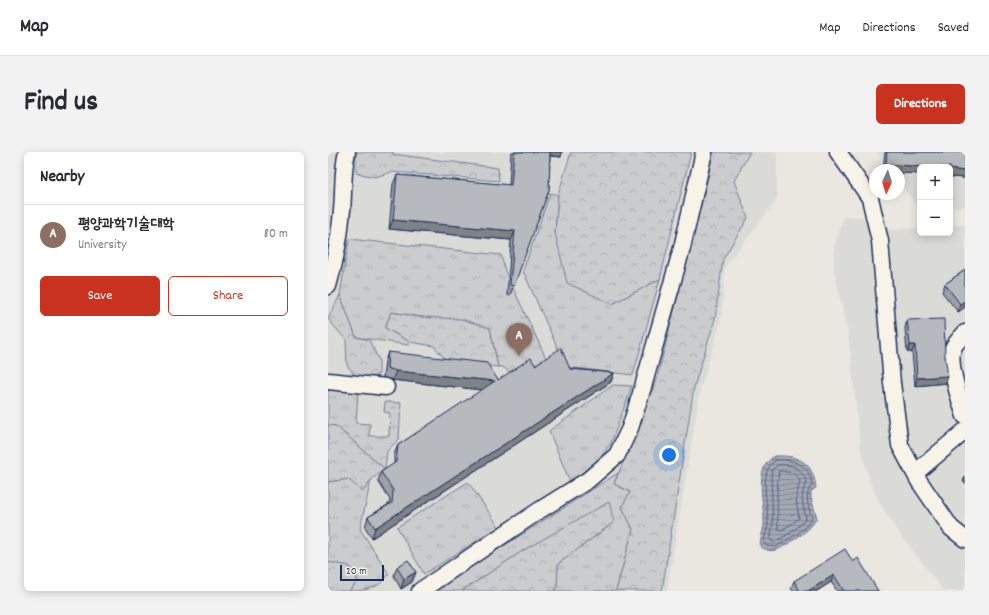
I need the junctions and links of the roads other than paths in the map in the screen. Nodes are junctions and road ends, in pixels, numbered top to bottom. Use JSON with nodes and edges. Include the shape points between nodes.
{"nodes":[{"id":1,"x":347,"y":152,"type":"edge"},
{"id":2,"x":704,"y":152,"type":"edge"},
{"id":3,"x":838,"y":152,"type":"edge"},
{"id":4,"x":334,"y":236,"type":"edge"},
{"id":5,"x":328,"y":286,"type":"edge"},
{"id":6,"x":965,"y":333,"type":"edge"},
{"id":7,"x":328,"y":381,"type":"edge"},
{"id":8,"x":386,"y":387,"type":"dead end"},
{"id":9,"x":965,"y":416,"type":"edge"},
{"id":10,"x":965,"y":432,"type":"edge"},
{"id":11,"x":915,"y":473,"type":"junction"},
{"id":12,"x":965,"y":539,"type":"edge"},
{"id":13,"x":420,"y":591,"type":"edge"}],
"edges":[{"from":1,"to":4,"type":"street"},
{"from":2,"to":13,"type":"street","via":[[682,248],[643,387],[630,428],[617,455],[588,480]]},
{"from":3,"to":11,"type":"street","via":[[870,198],[872,205],[880,240],[900,445]]},
{"from":4,"to":5,"type":"street","via":[[337,254]]},
{"from":6,"to":9,"type":"street","via":[[953,347],[952,362]]},
{"from":7,"to":8,"type":"street"},
{"from":10,"to":11,"type":"street"},
{"from":11,"to":12,"type":"street","via":[[951,528]]}]}
